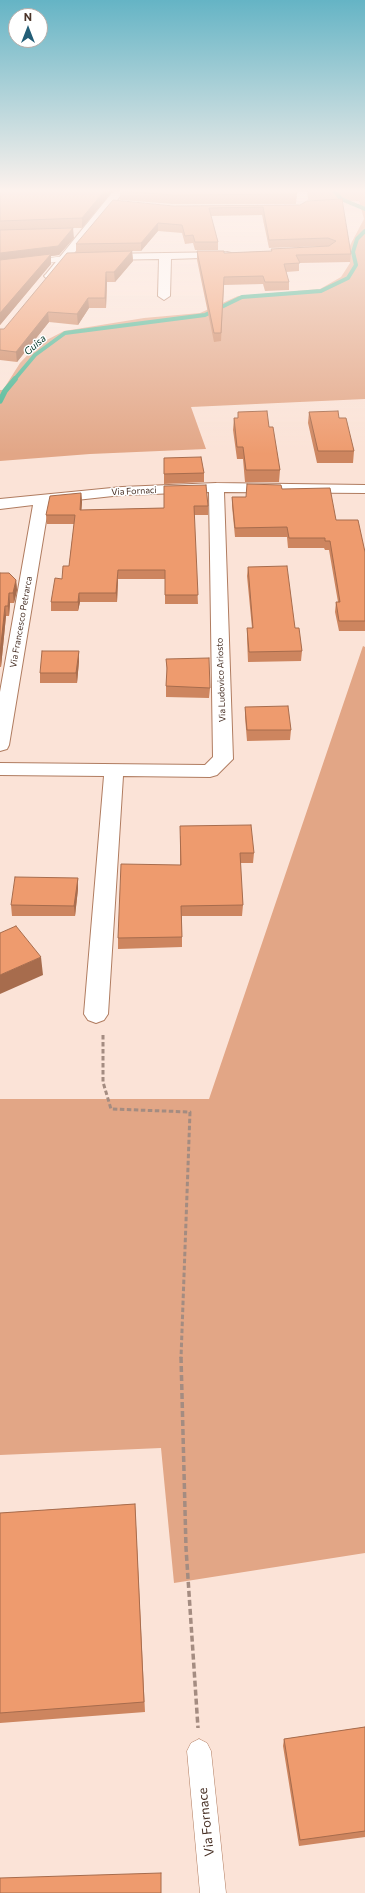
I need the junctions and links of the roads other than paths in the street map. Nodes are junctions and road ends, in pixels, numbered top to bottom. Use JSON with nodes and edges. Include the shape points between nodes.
{"nodes":[{"id":1,"x":49,"y":277,"type":"edge"},
{"id":2,"x":164,"y":277,"type":"edge"},
{"id":3,"x":42,"y":286,"type":"edge"},
{"id":4,"x":164,"y":296,"type":"dead end"},
{"id":5,"x":216,"y":487,"type":"junction"},
{"id":6,"x":364,"y":493,"type":"edge"},
{"id":7,"x":42,"y":499,"type":"junction"},
{"id":8,"x":0,"y":504,"type":"edge"},
{"id":9,"x":0,"y":745,"type":"edge"},
{"id":10,"x":0,"y":769,"type":"edge"},
{"id":11,"x":114,"y":770,"type":"junction"},
{"id":12,"x":96,"y":1014,"type":"road end"},
{"id":13,"x":199,"y":1751,"type":"road end"},
{"id":14,"x":213,"y":1893,"type":"edge"}],
"edges":[{"from":1,"to":3,"type":"street"},
{"from":2,"to":4,"type":"street"},
{"from":5,"to":6,"type":"street","name":"Via Fornaci"},
{"from":5,"to":7,"type":"street","name":"Via Fornaci","via":[[122,491]]},
{"from":5,"to":11,"type":"street","name":"Via Ludovico Ariosto","via":[[224,759],[210,771]]},
{"from":7,"to":8,"type":"street","name":"Via Fornaci"},
{"from":7,"to":9,"type":"street","name":"Via Francesco Petrarca"},
{"from":10,"to":11,"type":"street","name":"Via Ludovico Ariosto"},
{"from":11,"to":12,"type":"street"},
{"from":13,"to":14,"type":"lane","name":"Via Fornace"}]}
